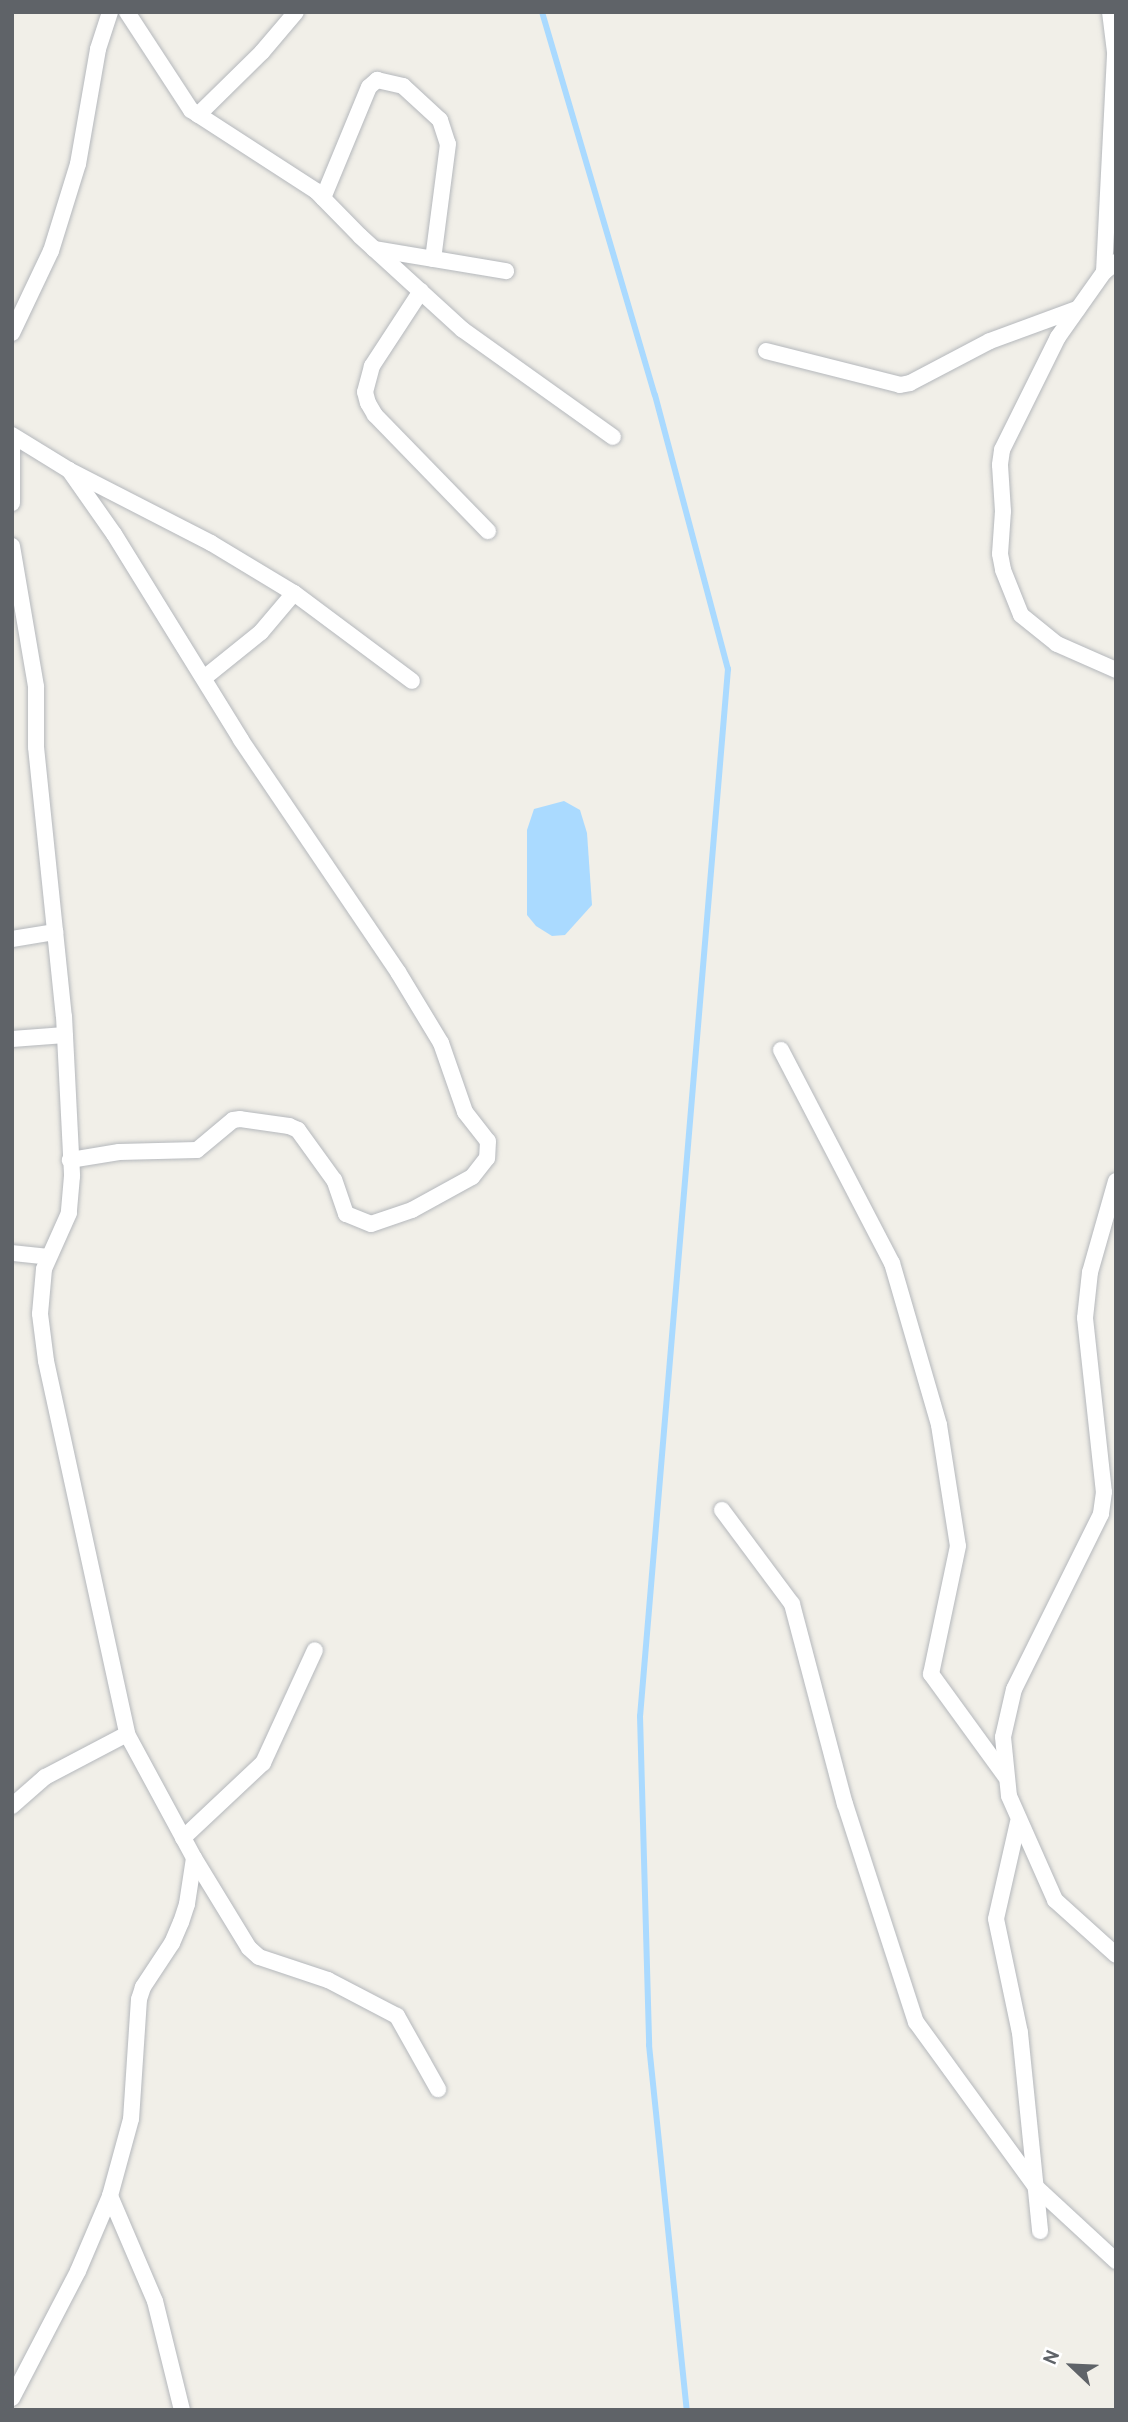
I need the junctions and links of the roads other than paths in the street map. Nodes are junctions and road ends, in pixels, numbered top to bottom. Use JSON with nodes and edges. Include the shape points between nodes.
{"nodes":[{"id":1,"x":110,"y":12,"type":"edge"},
{"id":2,"x":127,"y":12,"type":"edge"},
{"id":3,"x":296,"y":12,"type":"edge"},
{"id":4,"x":1110,"y":12,"type":"edge"},
{"id":5,"x":1114,"y":101,"type":"edge"},
{"id":6,"x":198,"y":115,"type":"junction"},
{"id":7,"x":323,"y":198,"type":"junction"},
{"id":8,"x":374,"y":248,"type":"junction"},
{"id":9,"x":433,"y":258,"type":"junction"},
{"id":10,"x":1110,"y":267,"type":"edge"},
{"id":11,"x":506,"y":271,"type":"dead end"},
{"id":12,"x":421,"y":291,"type":"junction"},
{"id":13,"x":1077,"y":309,"type":"junction"},
{"id":14,"x":12,"y":333,"type":"edge"},
{"id":15,"x":766,"y":351,"type":"dead end"},
{"id":16,"x":12,"y":436,"type":"edge"},
{"id":17,"x":613,"y":437,"type":"dead end"},
{"id":18,"x":69,"y":470,"type":"junction"},
{"id":19,"x":12,"y":503,"type":"edge"},
{"id":20,"x":488,"y":531,"type":"dead end"},
{"id":21,"x":12,"y":546,"type":"edge"},
{"id":22,"x":294,"y":593,"type":"junction"},
{"id":23,"x":17,"y":600,"type":"edge"},
{"id":24,"x":1116,"y":670,"type":"edge"},
{"id":25,"x":204,"y":678,"type":"junction"},
{"id":26,"x":412,"y":681,"type":"dead end"},
{"id":27,"x":55,"y":932,"type":"junction"},
{"id":28,"x":12,"y":939,"type":"edge"},
{"id":29,"x":65,"y":1035,"type":"junction"},
{"id":30,"x":12,"y":1040,"type":"edge"},
{"id":31,"x":781,"y":1050,"type":"dead end"},
{"id":32,"x":71,"y":1160,"type":"junction"},
{"id":33,"x":1116,"y":1181,"type":"edge"},
{"id":34,"x":12,"y":1253,"type":"edge"},
{"id":35,"x":48,"y":1257,"type":"junction"},
{"id":36,"x":722,"y":1510,"type":"dead end"},
{"id":37,"x":315,"y":1650,"type":"dead end"},
{"id":38,"x":127,"y":1734,"type":"junction"},
{"id":39,"x":1006,"y":1778,"type":"junction"},
{"id":40,"x":12,"y":1806,"type":"edge"},
{"id":41,"x":1018,"y":1822,"type":"junction"},
{"id":42,"x":183,"y":1838,"type":"junction"},
{"id":43,"x":194,"y":1858,"type":"junction"},
{"id":44,"x":1116,"y":1955,"type":"edge"},
{"id":45,"x":438,"y":2089,"type":"dead end"},
{"id":46,"x":1036,"y":2186,"type":"junction"},
{"id":47,"x":110,"y":2196,"type":"junction"},
{"id":48,"x":1041,"y":2231,"type":"dead end"},
{"id":49,"x":1116,"y":2261,"type":"edge"},
{"id":50,"x":12,"y":2399,"type":"edge"},
{"id":51,"x":182,"y":2410,"type":"edge"}],
"edges":[{"from":1,"to":14,"type":"street","via":[[98,49],[78,164],[51,251]]},
{"from":2,"to":6,"type":"street","via":[[185,104]]},
{"from":3,"to":6,"type":"street"},
{"from":4,"to":5,"type":"street"},
{"from":5,"to":10,"type":"street"},
{"from":6,"to":7,"type":"street","via":[[304,181]]},
{"from":7,"to":8,"type":"street"},
{"from":7,"to":9,"type":"street","via":[[372,82],[403,86],[440,120],[448,144]]},
{"from":8,"to":9,"type":"street"},
{"from":8,"to":12,"type":"street"},
{"from":9,"to":11,"type":"street"},
{"from":10,"to":13,"type":"street"},
{"from":12,"to":17,"type":"street","via":[[505,362]]},
{"from":12,"to":20,"type":"street","via":[[372,366],[365,392],[368,403]]},
{"from":13,"to":15,"type":"street","via":[[990,341],[900,385]]},
{"from":13,"to":24,"type":"street","via":[[1043,364],[1002,450],[1000,554],[1021,615],[1057,644]]},
{"from":16,"to":18,"type":"street"},
{"from":16,"to":19,"type":"street"},
{"from":18,"to":22,"type":"street","via":[[211,543]]},
{"from":18,"to":25,"type":"street"},
{"from":21,"to":23,"type":"street"},
{"from":22,"to":25,"type":"street","via":[[261,632]]},
{"from":22,"to":26,"type":"street"},
{"from":23,"to":27,"type":"street","via":[[36,687],[36,747]]},
{"from":25,"to":32,"type":"street","via":[[353,901],[441,1043],[465,1112],[488,1141],[487,1158],[472,1177],[412,1210],[371,1224],[346,1214],[334,1180],[302,1135],[289,1126],[233,1120],[197,1150],[119,1152]]},
{"from":27,"to":28,"type":"street"},
{"from":27,"to":29,"type":"street"},
{"from":29,"to":30,"type":"street"},
{"from":29,"to":32,"type":"street"},
{"from":31,"to":39,"type":"street","via":[[892,1263],[939,1425],[958,1546],[931,1674]]},
{"from":32,"to":35,"type":"street","via":[[69,1213]]},
{"from":33,"to":39,"type":"street","via":[[1090,1272],[1086,1318],[1104,1492],[1101,1514],[1014,1689],[1003,1737]]},
{"from":34,"to":35,"type":"street"},
{"from":35,"to":38,"type":"street","via":[[40,1298],[46,1360]]},
{"from":36,"to":46,"type":"street","via":[[792,1604],[845,1804],[916,2022]]},
{"from":37,"to":42,"type":"street","via":[[263,1763]]},
{"from":38,"to":40,"type":"street","via":[[45,1777]]},
{"from":38,"to":42,"type":"street"},
{"from":39,"to":41,"type":"street"},
{"from":41,"to":44,"type":"street","via":[[1055,1899]]},
{"from":41,"to":46,"type":"street","via":[[996,1919],[1020,2033]]},
{"from":42,"to":43,"type":"street"},
{"from":43,"to":45,"type":"street","via":[[249,1948],[259,1957],[328,1980],[397,2016]]},
{"from":43,"to":47,"type":"street","via":[[181,1922],[139,1999],[131,2119]]},
{"from":46,"to":48,"type":"street"},
{"from":46,"to":49,"type":"street"},
{"from":47,"to":50,"type":"street","via":[[78,2271]]},
{"from":47,"to":51,"type":"street","via":[[155,2301]]}]}
